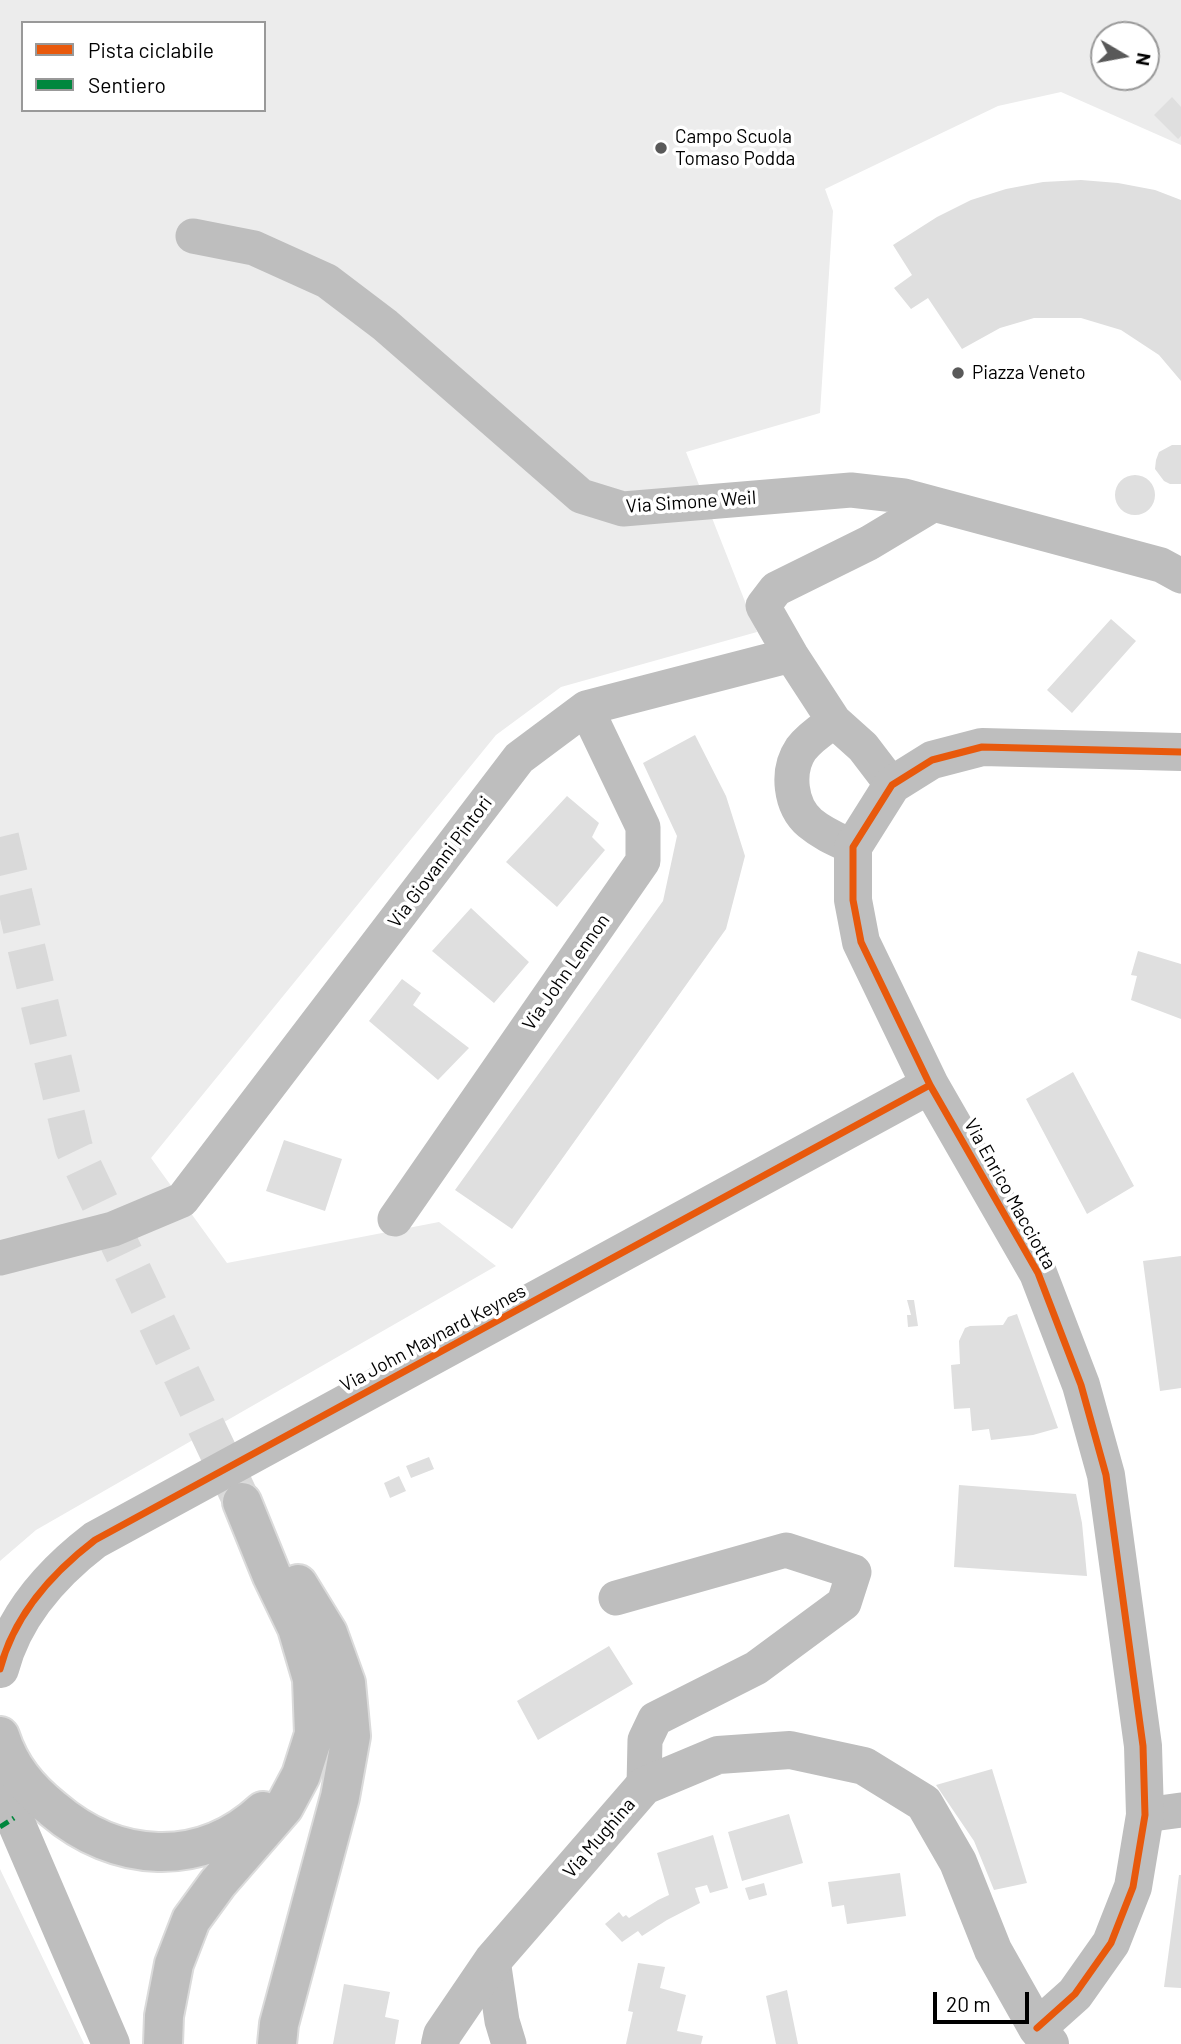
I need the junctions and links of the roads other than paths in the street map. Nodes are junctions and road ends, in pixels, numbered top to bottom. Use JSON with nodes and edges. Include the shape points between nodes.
{"nodes":[{"id":1,"x":193,"y":236,"type":"dead end"},
{"id":2,"x":933,"y":504,"type":"junction"},
{"id":3,"x":1181,"y":576,"type":"edge"},
{"id":4,"x":791,"y":655,"type":"junction"},
{"id":5,"x":586,"y":708,"type":"junction"},
{"id":6,"x":834,"y":721,"type":"junction"},
{"id":7,"x":1181,"y":752,"type":"edge"},
{"id":8,"x":892,"y":785,"type":"junction"},
{"id":9,"x":853,"y":847,"type":"junction"},
{"id":10,"x":930,"y":1085,"type":"junction"},
{"id":11,"x":395,"y":1219,"type":"dead end"},
{"id":12,"x":0,"y":1258,"type":"edge"},
{"id":13,"x":616,"y":1598,"type":"dead end"},
{"id":14,"x":0,"y":1669,"type":"edge"},
{"id":15,"x":314,"y":1734,"type":"junction"},
{"id":16,"x":0,"y":1736,"type":"edge"},
{"id":17,"x":0,"y":1786,"type":"edge"},
{"id":18,"x":644,"y":1786,"type":"junction"},
{"id":19,"x":1163,"y":1813,"type":"edge"},
{"id":20,"x":493,"y":1960,"type":"junction"},
{"id":21,"x":1044,"y":2036,"type":"edge"},
{"id":22,"x":111,"y":2044,"type":"edge"},
{"id":23,"x":163,"y":2044,"type":"edge"},
{"id":24,"x":277,"y":2044,"type":"edge"},
{"id":25,"x":440,"y":2044,"type":"edge"},
{"id":26,"x":509,"y":2044,"type":"edge"}],
"edges":[{"from":1,"to":2,"type":"street","name":"Via Simone Weil","via":[[254,248],[327,282],[385,325],[581,496],[623,509],[851,490]]},
{"from":2,"to":3,"type":"street","name":"Via Simone Weil","via":[[1161,565]]},
{"from":2,"to":4,"type":"street","via":[[869,543],[776,589],[763,606]]},
{"from":4,"to":5,"type":"street","name":"Via Giovanni Pintori"},
{"from":4,"to":6,"type":"street"},
{"from":5,"to":11,"type":"street","name":"Via John Lennon","via":[[643,827],[643,861]]},
{"from":5,"to":12,"type":"street","name":"Via Giovanni Pintori","via":[[519,758],[182,1200],[113,1229]]},
{"from":6,"to":8,"type":"street","via":[[863,747]]},
{"from":6,"to":9,"type":"street","via":[[801,749],[792,788],[795,802],[809,822]]},
{"from":7,"to":8,"type":"street","via":[[982,747],[932,760]]},
{"from":8,"to":9,"type":"street"},
{"from":9,"to":10,"type":"street","name":"Via Enrico Macciotta","via":[[853,900],[861,942]]},
{"from":10,"to":14,"type":"street","name":"Via John Maynard Keynes","via":[[95,1540],[69,1560],[32,1602]]},
{"from":10,"to":19,"type":"street","name":"Via Enrico Macciotta","via":[[1038,1273],[1081,1385],[1106,1475],[1143,1746]]},
{"from":13,"to":18,"type":"street","via":[[786,1550],[854,1572],[844,1603],[756,1668],[655,1719],[645,1740]]},
{"from":15,"to":16,"type":"street","via":[[288,1782],[252,1821],[232,1835],[177,1852],[124,1848],[72,1826],[16,1772]]},
{"from":15,"to":23,"type":"street","via":[[301,1775],[284,1807],[191,1920],[174,1964]]},
{"from":15,"to":24,"type":"street","via":[[312,1679],[297,1628],[242,1502],[328,1633],[346,1683],[351,1736],[340,1797]]},
{"from":17,"to":22,"type":"street"},
{"from":18,"to":20,"type":"street","name":"Via Mughina"},
{"from":18,"to":21,"type":"street","name":"Via Mughina","via":[[718,1755],[790,1750],[864,1766],[924,1803],[958,1862],[993,1950]]},
{"from":19,"to":21,"type":"street","name":"Via Enrico Macciotta","via":[[1111,1943]]},
{"from":20,"to":25,"type":"street","name":"Via Mughina"},
{"from":20,"to":26,"type":"street"}]}
